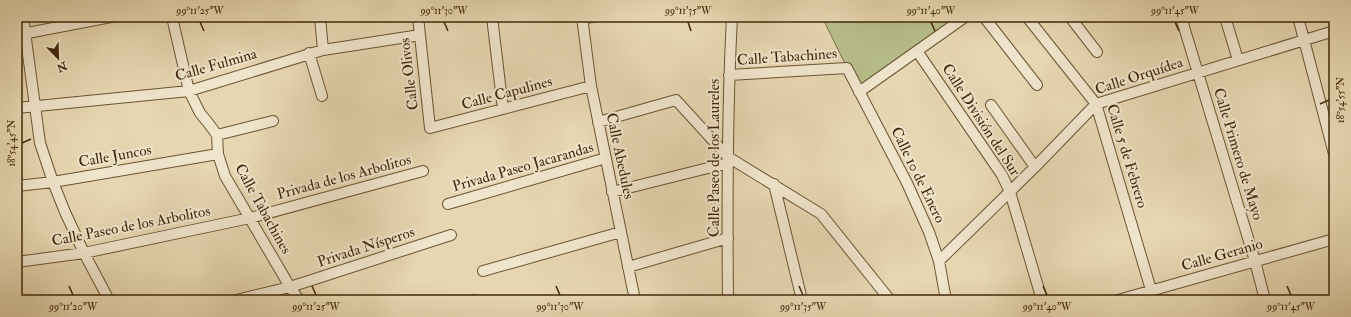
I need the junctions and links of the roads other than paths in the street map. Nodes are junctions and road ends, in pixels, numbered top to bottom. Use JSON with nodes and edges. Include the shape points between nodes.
{"nodes":[{"id":1,"x":23,"y":17,"type":"edge"},
{"id":2,"x":111,"y":17,"type":"edge"},
{"id":3,"x":172,"y":17,"type":"edge"},
{"id":4,"x":320,"y":17,"type":"edge"},
{"id":5,"x":418,"y":17,"type":"edge"},
{"id":6,"x":492,"y":17,"type":"edge"},
{"id":7,"x":593,"y":17,"type":"edge"},
{"id":8,"x":732,"y":17,"type":"edge"},
{"id":9,"x":966,"y":17,"type":"edge"},
{"id":10,"x":984,"y":17,"type":"edge"},
{"id":11,"x":1027,"y":17,"type":"edge"},
{"id":12,"x":1070,"y":17,"type":"edge"},
{"id":13,"x":1181,"y":17,"type":"edge"},
{"id":14,"x":1225,"y":17,"type":"edge"},
{"id":15,"x":1298,"y":17,"type":"edge"},
{"id":16,"x":582,"y":18,"type":"edge"},
{"id":17,"x":1334,"y":31,"type":"edge"},
{"id":18,"x":21,"y":34,"type":"edge"},
{"id":19,"x":420,"y":35,"type":"junction"},
{"id":20,"x":1305,"y":40,"type":"junction"},
{"id":21,"x":323,"y":50,"type":"junction"},
{"id":22,"x":917,"y":51,"type":"junction"},
{"id":23,"x":1097,"y":52,"type":"dead end"},
{"id":24,"x":309,"y":53,"type":"junction"},
{"id":25,"x":1238,"y":60,"type":"junction"},
{"id":26,"x":847,"y":68,"type":"joint"},
{"id":27,"x":1197,"y":73,"type":"junction"},
{"id":28,"x":729,"y":75,"type":"junction"},
{"id":29,"x":1037,"y":85,"type":"dead end"},
{"id":30,"x":591,"y":86,"type":"junction"},
{"id":31,"x":190,"y":91,"type":"junction"},
{"id":32,"x":859,"y":92,"type":"junction"},
{"id":33,"x":322,"y":96,"type":"dead end"},
{"id":34,"x":1096,"y":104,"type":"junction"},
{"id":35,"x":991,"y":105,"type":"dead end"},
{"id":36,"x":34,"y":107,"type":"junction"},
{"id":37,"x":17,"y":108,"type":"edge"},
{"id":38,"x":503,"y":109,"type":"junction"},
{"id":39,"x":273,"y":121,"type":"dead end"},
{"id":40,"x":598,"y":122,"type":"junction"},
{"id":41,"x":430,"y":128,"type":"joint"},
{"id":42,"x":217,"y":135,"type":"junction"},
{"id":43,"x":218,"y":154,"type":"junction"},
{"id":44,"x":1334,"y":154,"type":"edge"},
{"id":45,"x":606,"y":158,"type":"junction"},
{"id":46,"x":728,"y":160,"type":"junction"},
{"id":47,"x":1035,"y":167,"type":"junction"},
{"id":48,"x":423,"y":170,"type":"dead end"},
{"id":49,"x":53,"y":182,"type":"junction"},
{"id":50,"x":774,"y":184,"type":"junction"},
{"id":51,"x":17,"y":186,"type":"edge"},
{"id":52,"x":612,"y":192,"type":"junction"},
{"id":53,"x":1010,"y":192,"type":"junction"},
{"id":54,"x":448,"y":204,"type":"dead end"},
{"id":55,"x":250,"y":218,"type":"junction"},
{"id":56,"x":621,"y":232,"type":"junction"},
{"id":57,"x":451,"y":235,"type":"dead end"},
{"id":58,"x":728,"y":238,"type":"junction"},
{"id":59,"x":1334,"y":239,"type":"edge"},
{"id":60,"x":84,"y":253,"type":"junction"},
{"id":61,"x":1255,"y":261,"type":"junction"},
{"id":62,"x":17,"y":262,"type":"edge"},
{"id":63,"x":939,"y":262,"type":"junction"},
{"id":64,"x":628,"y":267,"type":"junction"},
{"id":65,"x":483,"y":271,"type":"dead end"},
{"id":66,"x":290,"y":287,"type":"junction"},
{"id":67,"x":1153,"y":295,"type":"edge"},
{"id":68,"x":109,"y":300,"type":"edge"},
{"id":69,"x":236,"y":300,"type":"edge"},
{"id":70,"x":299,"y":300,"type":"edge"},
{"id":71,"x":635,"y":300,"type":"edge"},
{"id":72,"x":728,"y":300,"type":"edge"},
{"id":73,"x":802,"y":300,"type":"edge"},
{"id":74,"x":890,"y":300,"type":"edge"},
{"id":75,"x":946,"y":300,"type":"edge"},
{"id":76,"x":1042,"y":300,"type":"edge"},
{"id":77,"x":1118,"y":300,"type":"edge"},
{"id":78,"x":1266,"y":300,"type":"edge"}],
"edges":[{"from":1,"to":18,"type":"street"},
{"from":2,"to":18,"type":"street"},
{"from":3,"to":31,"type":"street"},
{"from":4,"to":21,"type":"street"},
{"from":5,"to":19,"type":"street","name":"Calle Olivos"},
{"from":6,"to":38,"type":"street"},
{"from":7,"to":16,"type":"street"},
{"from":8,"to":28,"type":"street","name":"Calle Paseo de los Laureles"},
{"from":9,"to":22,"type":"street"},
{"from":10,"to":29,"type":"street"},
{"from":11,"to":34,"type":"street","name":"Calle 5 de Febrero"},
{"from":12,"to":23,"type":"street"},
{"from":13,"to":27,"type":"street","name":"Calle Primero de Mayo"},
{"from":14,"to":25,"type":"street"},
{"from":15,"to":20,"type":"street"},
{"from":16,"to":30,"type":"street","name":"Calle Abedules"},
{"from":17,"to":20,"type":"street","name":"Calle Orquídea"},
{"from":18,"to":36,"type":"street"},
{"from":19,"to":21,"type":"street","name":"Calle Fulmina"},
{"from":19,"to":41,"type":"street","name":"Calle Olivos"},
{"from":20,"to":25,"type":"street","name":"Calle Orquídea"},
{"from":20,"to":44,"type":"street"},
{"from":21,"to":24,"type":"street","name":"Calle Fulmina"},
{"from":22,"to":32,"type":"street"},
{"from":22,"to":53,"type":"street","name":"Calle División del Sur","via":[[1002,175]]},
{"from":24,"to":31,"type":"street","name":"Calle Fulmina"},
{"from":24,"to":33,"type":"street"},
{"from":25,"to":27,"type":"street","name":"Calle Orquídea"},
{"from":26,"to":28,"type":"street","name":"Calle Tabachines"},
{"from":26,"to":32,"type":"street","name":"Calle 10 de Enero"},
{"from":27,"to":34,"type":"street","name":"Calle Orquídea"},
{"from":27,"to":61,"type":"street","name":"Calle Primero de Mayo"},
{"from":28,"to":46,"type":"street","name":"Calle Paseo de los Laureles"},
{"from":30,"to":38,"type":"street","name":"Calle Capulines"},
{"from":30,"to":40,"type":"street","name":"Calle Abedules"},
{"from":31,"to":36,"type":"street","name":"Calle Fulmina"},
{"from":31,"to":42,"type":"street","via":[[200,113]]},
{"from":32,"to":63,"type":"street","name":"Calle 10 de Enero","via":[[907,183]]},
{"from":34,"to":47,"type":"street","name":"Calle Orquídea"},
{"from":34,"to":67,"type":"street","name":"Calle 5 de Febrero"},
{"from":35,"to":47,"type":"street"},
{"from":36,"to":37,"type":"street","name":"Calle Fulmina"},
{"from":36,"to":49,"type":"street","via":[[40,143]]},
{"from":38,"to":41,"type":"street","name":"Calle Capulines"},
{"from":39,"to":42,"type":"street"},
{"from":40,"to":45,"type":"street","name":"Calle Abedules"},
{"from":40,"to":46,"type":"street","via":[[676,100]]},
{"from":42,"to":43,"type":"street","name":"Calle Tabachines"},
{"from":43,"to":49,"type":"street","name":"Calle Juncos"},
{"from":43,"to":55,"type":"street","name":"Calle Tabachines","via":[[225,176]]},
{"from":45,"to":52,"type":"street","name":"Calle Abedules"},
{"from":45,"to":54,"type":"street","name":"Privada Paseo Jacarandas"},
{"from":46,"to":50,"type":"street"},
{"from":46,"to":52,"type":"street"},
{"from":46,"to":58,"type":"street","name":"Calle Paseo de los Laureles"},
{"from":47,"to":53,"type":"street","name":"Calle Orquídea"},
{"from":48,"to":55,"type":"street","name":"Privada de los Arbolitos"},
{"from":49,"to":51,"type":"street","name":"Calle Juncos"},
{"from":49,"to":60,"type":"street"},
{"from":50,"to":73,"type":"street"},
{"from":50,"to":74,"type":"street","via":[[821,214]]},
{"from":52,"to":56,"type":"street","name":"Calle Abedules"},
{"from":53,"to":63,"type":"street","name":"Calle Orquídea"},
{"from":53,"to":76,"type":"street","name":"Calle División del Sur"},
{"from":55,"to":60,"type":"street","name":"Calle Paseo de los Arbolitos"},
{"from":55,"to":66,"type":"street","name":"Calle Tabachines"},
{"from":56,"to":64,"type":"street","name":"Calle Abedules"},
{"from":56,"to":65,"type":"street"},
{"from":57,"to":66,"type":"street","name":"Privada Nísperos"},
{"from":58,"to":64,"type":"street"},
{"from":58,"to":72,"type":"street","name":"Calle Paseo de los Laureles"},
{"from":59,"to":61,"type":"street","name":"Calle Geranio"},
{"from":60,"to":62,"type":"street","name":"Calle Paseo de los Arbolitos"},
{"from":60,"to":68,"type":"street"},
{"from":61,"to":67,"type":"street","name":"Calle Geranio"},
{"from":61,"to":78,"type":"street","name":"Calle Primero de Mayo"},
{"from":63,"to":75,"type":"street","name":"Calle 10 de Enero"},
{"from":64,"to":71,"type":"street","name":"Calle Abedules"},
{"from":66,"to":69,"type":"street","name":"Privada Nísperos"},
{"from":66,"to":70,"type":"street","name":"Calle Tabachines"},
{"from":67,"to":77,"type":"street","name":"Calle Geranio"}]}
